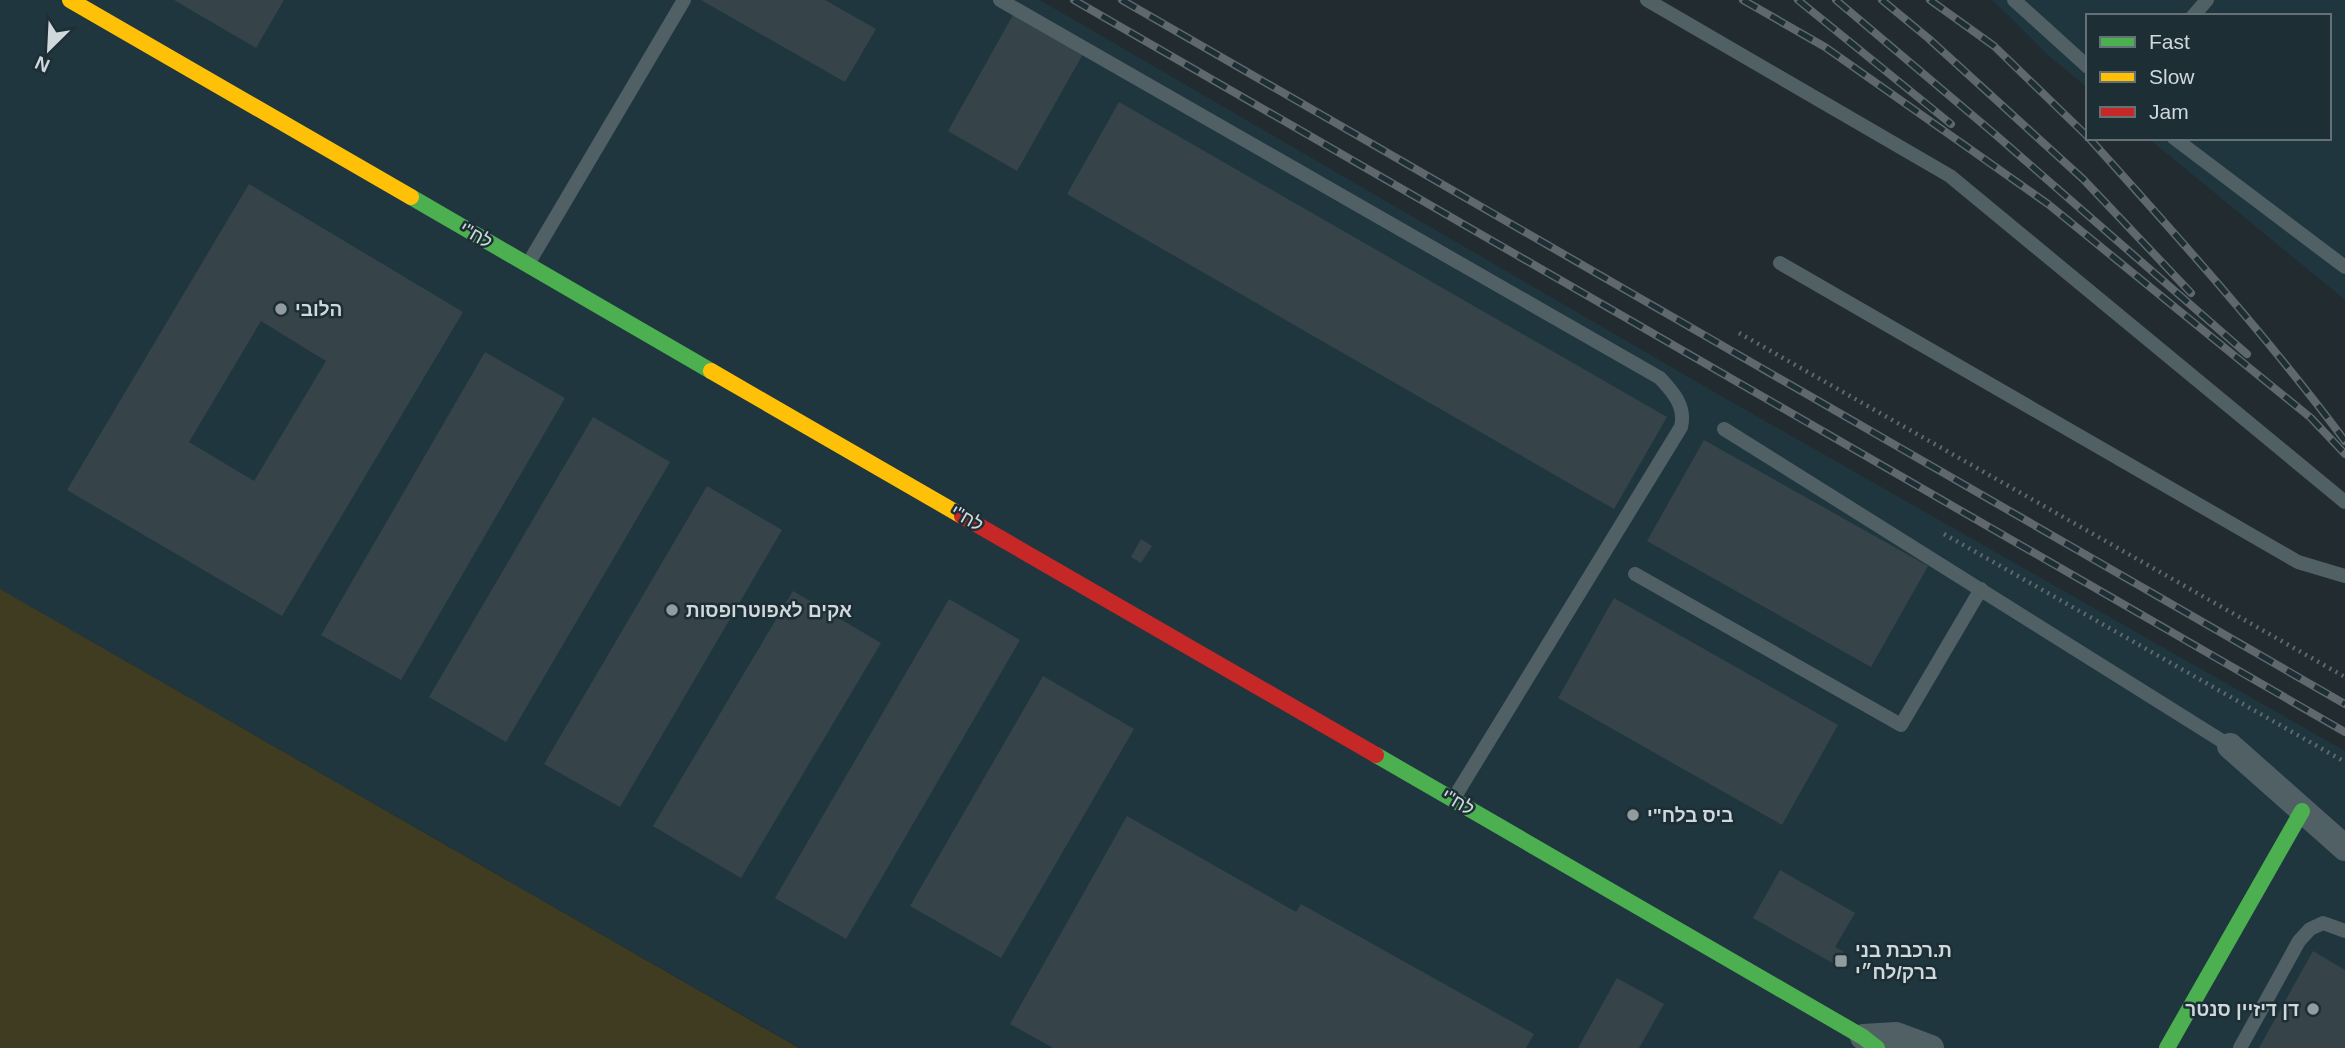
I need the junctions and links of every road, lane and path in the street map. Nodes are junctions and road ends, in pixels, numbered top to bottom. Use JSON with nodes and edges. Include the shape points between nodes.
{"nodes":[{"id":1,"x":70,"y":0,"type":"edge"},
{"id":2,"x":684,"y":0,"type":"edge"},
{"id":3,"x":1000,"y":0,"type":"edge"},
{"id":4,"x":1647,"y":0,"type":"edge"},
{"id":5,"x":2014,"y":0,"type":"edge"},
{"id":6,"x":2207,"y":0,"type":"edge"},
{"id":7,"x":2195,"y":14,"type":"edge"},
{"id":8,"x":2086,"y":65,"type":"edge"},
{"id":9,"x":2177,"y":140,"type":"edge"},
{"id":10,"x":1780,"y":263,"type":"dead end"},
{"id":11,"x":528,"y":265,"type":"junction"},
{"id":12,"x":2345,"y":267,"type":"edge"},
{"id":13,"x":1739,"y":333,"type":"dead end"},
{"id":14,"x":1724,"y":429,"type":"dead end"},
{"id":15,"x":2345,"y":502,"type":"edge"},
{"id":16,"x":1938,"y":531,"type":"dead end"},
{"id":17,"x":1635,"y":574,"type":"dead end"},
{"id":18,"x":2345,"y":576,"type":"edge"},
{"id":19,"x":1981,"y":589,"type":"junction"},
{"id":20,"x":2345,"y":677,"type":"edge"},
{"id":21,"x":2230,"y":746,"type":"joint"},
{"id":22,"x":2345,"y":762,"type":"edge"},
{"id":23,"x":1453,"y":799,"type":"junction"},
{"id":24,"x":2302,"y":811,"type":"junction"},
{"id":25,"x":2345,"y":848,"type":"edge"},
{"id":26,"x":2345,"y":931,"type":"edge"},
{"id":27,"x":1870,"y":1042,"type":"edge"},
{"id":28,"x":1931,"y":1048,"type":"edge"},
{"id":29,"x":2167,"y":1048,"type":"edge"},
{"id":30,"x":2240,"y":1048,"type":"edge"}],
"edges":[{"from":1,"to":11,"type":"street","name":"לח\"י"},
{"from":2,"to":11,"type":"lane"},
{"from":3,"to":23,"type":"lane","via":[[1660,378],[1681,406],[1681,427]]},
{"from":4,"to":15,"type":"lane","via":[[1950,176]]},
{"from":5,"to":8,"type":"lane"},
{"from":6,"to":7,"type":"lane"},
{"from":9,"to":12,"type":"lane"},
{"from":10,"to":18,"type":"lane","via":[[2298,562]]},
{"from":11,"to":23,"type":"street","name":"לח\"י"},
{"from":13,"to":20,"type":"path"},
{"from":14,"to":19,"type":"lane"},
{"from":16,"to":22,"type":"path"},
{"from":17,"to":19,"type":"lane","via":[[1901,725]]},
{"from":19,"to":21,"type":"lane"},
{"from":21,"to":24,"type":"street"},
{"from":23,"to":27,"type":"street","name":"לח\"י"},
{"from":24,"to":25,"type":"street"},
{"from":24,"to":29,"type":"street"},
{"from":26,"to":30,"type":"lane","via":[[2323,923],[2310,929]]},
{"from":27,"to":28,"type":"street","name":"לח\"י","via":[[1896,1035]]}]}
